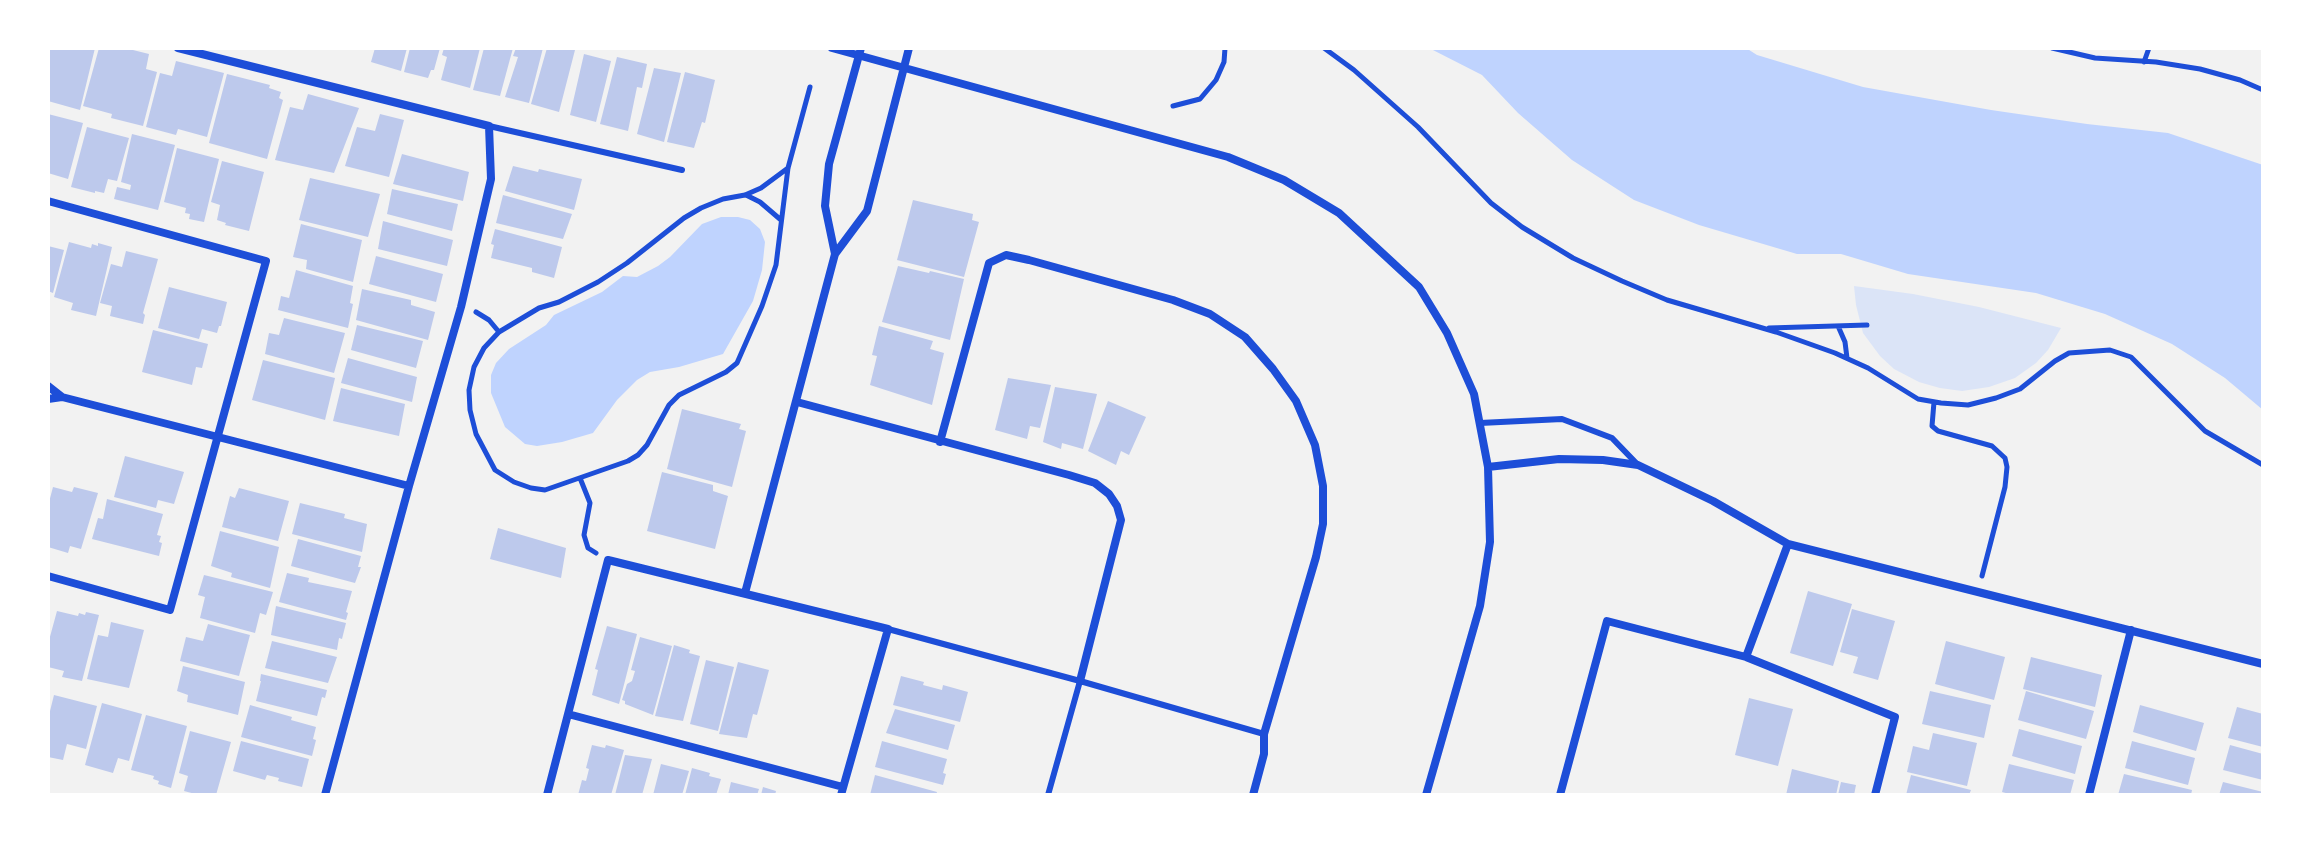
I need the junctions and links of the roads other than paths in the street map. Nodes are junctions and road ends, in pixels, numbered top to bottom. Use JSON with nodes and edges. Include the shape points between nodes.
{"nodes":[{"id":1,"x":178,"y":48,"type":"edge"},
{"id":2,"x":832,"y":48,"type":"edge"},
{"id":3,"x":909,"y":48,"type":"edge"},
{"id":4,"x":860,"y":52,"type":"edge"},
{"id":5,"x":904,"y":67,"type":"junction"},
{"id":6,"x":489,"y":126,"type":"junction"},
{"id":7,"x":682,"y":170,"type":"dead end"},
{"id":8,"x":48,"y":201,"type":"edge"},
{"id":9,"x":835,"y":254,"type":"junction"},
{"id":10,"x":48,"y":386,"type":"edge"},
{"id":11,"x":62,"y":397,"type":"junction"},
{"id":12,"x":48,"y":399,"type":"edge"},
{"id":13,"x":797,"y":402,"type":"junction"},
{"id":14,"x":1480,"y":423,"type":"junction"},
{"id":15,"x":217,"y":438,"type":"junction"},
{"id":16,"x":940,"y":442,"type":"junction"},
{"id":17,"x":1638,"y":465,"type":"junction"},
{"id":18,"x":1488,"y":467,"type":"junction"},
{"id":19,"x":409,"y":486,"type":"junction"},
{"id":20,"x":1788,"y":544,"type":"junction"},
{"id":21,"x":48,"y":576,"type":"edge"},
{"id":22,"x":745,"y":593,"type":"junction"},
{"id":23,"x":888,"y":629,"type":"junction"},
{"id":24,"x":2131,"y":630,"type":"junction"},
{"id":25,"x":1746,"y":657,"type":"junction"},
{"id":26,"x":2263,"y":664,"type":"edge"},
{"id":27,"x":1080,"y":681,"type":"junction"},
{"id":28,"x":568,"y":714,"type":"junction"},
{"id":29,"x":1264,"y":734,"type":"junction"},
{"id":30,"x":842,"y":791,"type":"edge"},
{"id":31,"x":325,"y":795,"type":"edge"},
{"id":32,"x":547,"y":795,"type":"edge"},
{"id":33,"x":1048,"y":795,"type":"edge"},
{"id":34,"x":1253,"y":795,"type":"edge"},
{"id":35,"x":1426,"y":795,"type":"edge"},
{"id":36,"x":1560,"y":795,"type":"edge"},
{"id":37,"x":1875,"y":795,"type":"edge"},
{"id":38,"x":2089,"y":795,"type":"edge"}],
"edges":[{"from":1,"to":6,"type":"street"},
{"from":2,"to":4,"type":"street"},
{"from":3,"to":5,"type":"street"},
{"from":4,"to":5,"type":"street"},
{"from":4,"to":9,"type":"street","via":[[828,172],[825,206]]},
{"from":5,"to":9,"type":"street","via":[[867,211]]},
{"from":5,"to":14,"type":"street","via":[[1228,157],[1284,180],[1339,213],[1419,287],[1447,333],[1474,394]]},
{"from":6,"to":7,"type":"lane"},
{"from":6,"to":19,"type":"street","via":[[491,179],[461,307]]},
{"from":8,"to":15,"type":"street","via":[[266,261]]},
{"from":9,"to":13,"type":"street"},
{"from":10,"to":11,"type":"street"},
{"from":11,"to":12,"type":"street"},
{"from":11,"to":15,"type":"street"},
{"from":13,"to":16,"type":"street"},
{"from":13,"to":22,"type":"street"},
{"from":14,"to":17,"type":"lane","via":[[1562,419],[1612,438]]},
{"from":14,"to":18,"type":"street"},
{"from":15,"to":19,"type":"street"},
{"from":15,"to":21,"type":"street","via":[[170,610]]},
{"from":16,"to":27,"type":"street","via":[[1095,483],[1117,506],[1121,520]]},
{"from":16,"to":29,"type":"street","via":[[989,263],[1006,255],[1173,300],[1210,314],[1245,337],[1296,401],[1315,445],[1323,486],[1316,557]]},
{"from":17,"to":18,"type":"street","via":[[1559,459]]},
{"from":17,"to":20,"type":"street"},
{"from":18,"to":35,"type":"street","via":[[1490,542],[1480,606]]},
{"from":19,"to":31,"type":"street"},
{"from":20,"to":24,"type":"street"},
{"from":20,"to":25,"type":"street"},
{"from":22,"to":23,"type":"street"},
{"from":22,"to":28,"type":"street","via":[[608,560]]},
{"from":23,"to":27,"type":"lane"},
{"from":23,"to":30,"type":"street"},
{"from":24,"to":26,"type":"street"},
{"from":24,"to":38,"type":"street"},
{"from":25,"to":36,"type":"street","via":[[1607,621]]},
{"from":25,"to":37,"type":"street","via":[[1895,717]]},
{"from":27,"to":29,"type":"lane"},
{"from":27,"to":33,"type":"lane"},
{"from":28,"to":30,"type":"street"},
{"from":28,"to":32,"type":"street"},
{"from":29,"to":34,"type":"street"}]}
